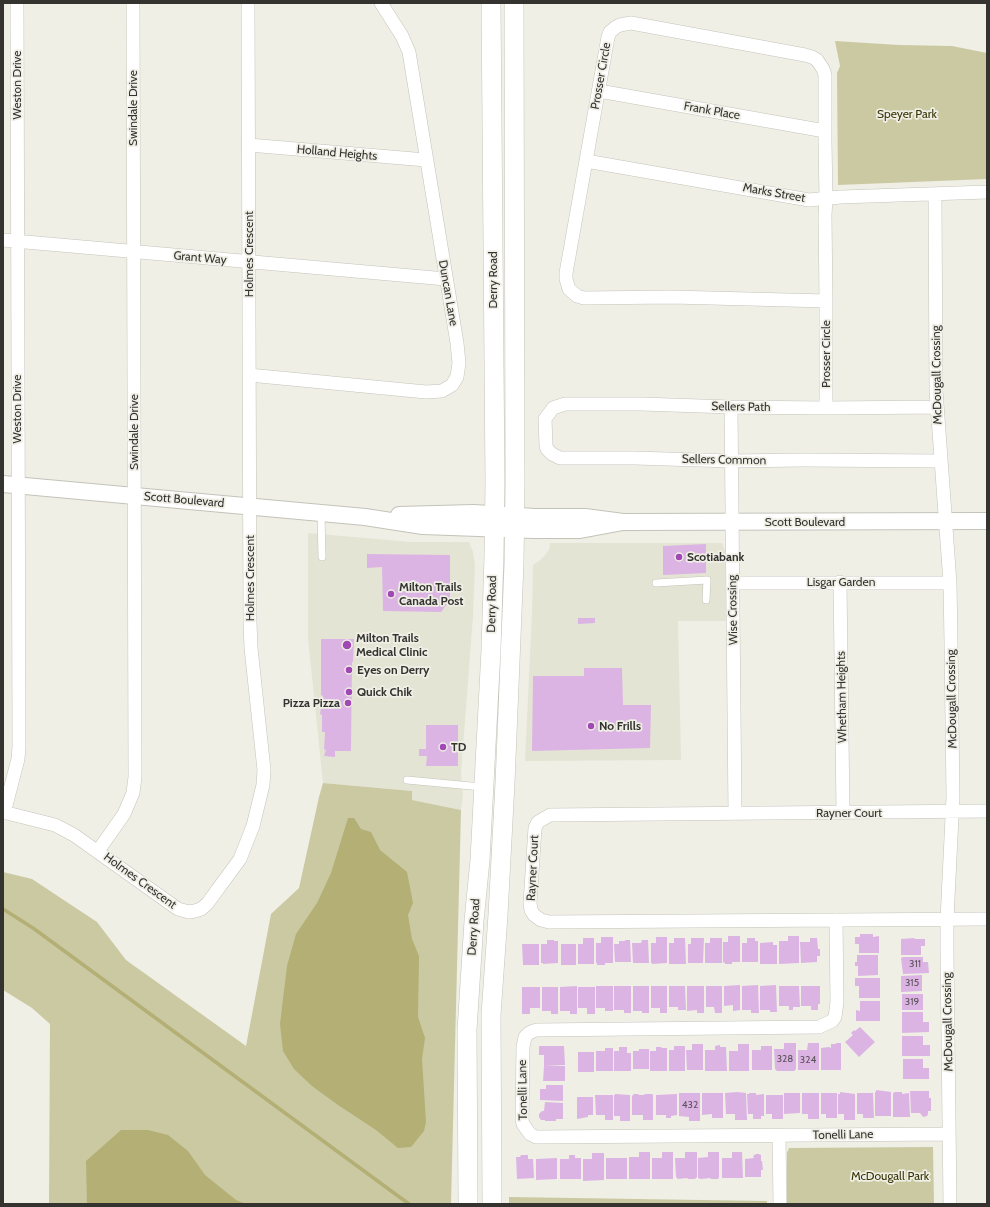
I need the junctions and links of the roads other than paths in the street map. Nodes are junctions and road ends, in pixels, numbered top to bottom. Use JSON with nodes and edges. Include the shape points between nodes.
{"nodes":[{"id":1,"x":17,"y":3,"type":"edge"},
{"id":2,"x":133,"y":3,"type":"edge"},
{"id":3,"x":248,"y":3,"type":"edge"},
{"id":4,"x":381,"y":3,"type":"edge"},
{"id":5,"x":491,"y":3,"type":"edge"},
{"id":6,"x":514,"y":3,"type":"edge"},
{"id":7,"x":599,"y":91,"type":"junction"},
{"id":8,"x":825,"y":131,"type":"junction"},
{"id":9,"x":249,"y":145,"type":"junction"},
{"id":10,"x":426,"y":160,"type":"junction"},
{"id":11,"x":586,"y":161,"type":"junction"},
{"id":12,"x":987,"y":192,"type":"edge"},
{"id":13,"x":935,"y":194,"type":"junction"},
{"id":14,"x":826,"y":198,"type":"junction"},
{"id":15,"x":3,"y":240,"type":"edge"},
{"id":16,"x":17,"y":242,"type":"junction"},
{"id":17,"x":133,"y":252,"type":"junction"},
{"id":18,"x":249,"y":262,"type":"junction"},
{"id":19,"x":446,"y":279,"type":"junction"},
{"id":20,"x":826,"y":301,"type":"junction"},
{"id":21,"x":249,"y":375,"type":"junction"},
{"id":22,"x":937,"y":406,"type":"junction"},
{"id":23,"x":731,"y":407,"type":"junction"},
{"id":24,"x":826,"y":408,"type":"junction"},
{"id":25,"x":548,"y":413,"type":"joint"},
{"id":26,"x":941,"y":460,"type":"junction"},
{"id":27,"x":731,"y":462,"type":"junction"},
{"id":28,"x":10,"y":485,"type":"edge"},
{"id":29,"x":134,"y":495,"type":"junction"},
{"id":30,"x":250,"y":506,"type":"junction"},
{"id":31,"x":321,"y":513,"type":"junction"},
{"id":32,"x":494,"y":521,"type":"junction"},
{"id":33,"x":515,"y":522,"type":"junction"},
{"id":34,"x":732,"y":522,"type":"junction"},
{"id":35,"x":945,"y":522,"type":"junction"},
{"id":36,"x":987,"y":522,"type":"edge"},
{"id":37,"x":322,"y":557,"type":"dead end"},
{"id":38,"x":840,"y":582,"type":"junction"},
{"id":39,"x":656,"y":583,"type":"dead end"},
{"id":40,"x":733,"y":583,"type":"junction"},
{"id":41,"x":950,"y":583,"type":"junction"},
{"id":42,"x":706,"y":600,"type":"dead end"},
{"id":43,"x":407,"y":780,"type":"dead end"},
{"id":44,"x":483,"y":787,"type":"junction"},
{"id":45,"x":987,"y":811,"type":"edge"},
{"id":46,"x":4,"y":812,"type":"edge"},
{"id":47,"x":843,"y":812,"type":"junction"},
{"id":48,"x":953,"y":812,"type":"junction"},
{"id":49,"x":735,"y":814,"type":"junction"},
{"id":50,"x":98,"y":851,"type":"junction"},
{"id":51,"x":947,"y":919,"type":"junction"},
{"id":52,"x":987,"y":919,"type":"edge"},
{"id":53,"x":836,"y":920,"type":"junction"},
{"id":54,"x":949,"y":1134,"type":"junction"},
{"id":55,"x":779,"y":1136,"type":"junction"},
{"id":56,"x":468,"y":1204,"type":"edge"},
{"id":57,"x":492,"y":1204,"type":"edge"},
{"id":58,"x":780,"y":1204,"type":"edge"},
{"id":59,"x":950,"y":1204,"type":"edge"}],
"edges":[{"from":1,"to":16,"type":"street","name":"Weston Drive"},
{"from":2,"to":17,"type":"street","name":"Swindale Drive"},
{"from":3,"to":9,"type":"street","name":"Holmes Crescent"},
{"from":4,"to":10,"type":"street","name":"Duncan Lane","via":[[409,52]]},
{"from":5,"to":32,"type":"main road","name":"Derry Road"},
{"from":6,"to":33,"type":"main road","name":"Derry Road"},
{"from":7,"to":8,"type":"street","name":"Frank Place"},
{"from":7,"to":8,"type":"street","name":"Prosser Circle","via":[[610,32],[620,24],[631,23],[812,57],[820,64],[825,75]]},
{"from":7,"to":11,"type":"street","name":"Prosser Circle"},
{"from":8,"to":14,"type":"street","name":"Prosser Circle"},
{"from":9,"to":10,"type":"street","name":"Holland Heights"},
{"from":9,"to":18,"type":"street","name":"Holmes Crescent"},
{"from":10,"to":19,"type":"street","name":"Duncan Lane"},
{"from":11,"to":14,"type":"street","name":"Marks Street","via":[[809,200]]},
{"from":11,"to":20,"type":"street","name":"Prosser Circle","via":[[566,279],[569,289],[577,296]]},
{"from":12,"to":13,"type":"street","name":"Marks Street"},
{"from":13,"to":14,"type":"street","name":"Marks Street"},
{"from":13,"to":22,"type":"street","name":"McDougall Crossing"},
{"from":14,"to":20,"type":"street","name":"Prosser Circle"},
{"from":15,"to":16,"type":"street","name":"Grant Way"},
{"from":16,"to":17,"type":"street","name":"Grant Way"},
{"from":16,"to":28,"type":"street","name":"Weston Drive"},
{"from":17,"to":18,"type":"street","name":"Grant Way"},
{"from":17,"to":29,"type":"street","name":"Swindale Drive"},
{"from":18,"to":19,"type":"street","name":"Grant Way"},
{"from":18,"to":21,"type":"street","name":"Holmes Crescent"},
{"from":19,"to":21,"type":"street","name":"Duncan Lane","via":[[459,363],[454,382],[442,391],[426,392]]},
{"from":20,"to":24,"type":"street","name":"Prosser Circle"},
{"from":21,"to":30,"type":"street","name":"Holmes Crescent"},
{"from":22,"to":24,"type":"street","name":"Sellers Path"},
{"from":22,"to":26,"type":"street","name":"McDougall Crossing"},
{"from":23,"to":24,"type":"street","name":"Sellers Path"},
{"from":23,"to":25,"type":"street","name":"Sellers Path","via":[[565,404],[553,408]]},
{"from":23,"to":27,"type":"street","name":"Wise Crossing"},
{"from":25,"to":27,"type":"street","name":"Sellers Common","via":[[545,419],[547,449],[560,458]]},
{"from":26,"to":27,"type":"street","name":"Sellers Common"},
{"from":26,"to":35,"type":"street","name":"McDougall Crossing"},
{"from":27,"to":34,"type":"street","name":"Wise Crossing"},
{"from":28,"to":29,"type":"street","name":"Scott Boulevard"},
{"from":28,"to":46,"type":"street","name":"Weston Drive","via":[[19,747]]},
{"from":29,"to":30,"type":"street","name":"Scott Boulevard"},
{"from":29,"to":50,"type":"street","name":"Swindale Drive","via":[[134,782],[131,800],[124,814]]},
{"from":30,"to":31,"type":"street","name":"Scott Boulevard"},
{"from":30,"to":50,"type":"street","name":"Holmes Crescent","via":[[250,635],[264,770],[263,785],[251,832],[240,859],[207,904],[201,909],[189,912],[178,910]]},
{"from":31,"to":32,"type":"street","name":"Scott Boulevard","via":[[365,516],[474,513]]},
{"from":31,"to":37,"type":"lane"},
{"from":32,"to":33,"type":"street","name":"Scott Boulevard"},
{"from":32,"to":44,"type":"main road","name":"Derry Road","via":[[491,650]]},
{"from":33,"to":34,"type":"street","name":"Scott Boulevard","via":[[580,530],[623,522]]},
{"from":33,"to":57,"type":"main road","name":"Derry Road","via":[[513,619],[491,1015]]},
{"from":34,"to":35,"type":"street","name":"Scott Boulevard"},
{"from":34,"to":40,"type":"street","name":"Wise Crossing"},
{"from":35,"to":36,"type":"street","name":"Scott Boulevard"},
{"from":35,"to":41,"type":"street","name":"McDougall Crossing"},
{"from":38,"to":40,"type":"street","name":"Lisgar Garden"},
{"from":38,"to":41,"type":"street","name":"Lisgar Garden"},
{"from":38,"to":47,"type":"street","name":"Whetham Heights"},
{"from":39,"to":42,"type":"lane","via":[[706,580]]},
{"from":40,"to":49,"type":"street","name":"Wise Crossing"},
{"from":41,"to":48,"type":"street","name":"McDougall Crossing"},
{"from":43,"to":44,"type":"lane"},
{"from":44,"to":56,"type":"main road","name":"Derry Road","via":[[467,1030]]},
{"from":45,"to":48,"type":"street","name":"Rayner Court"},
{"from":46,"to":50,"type":"street","name":"Holmes Crescent","via":[[55,825],[74,834]]},
{"from":47,"to":48,"type":"street","name":"Rayner Court"},
{"from":47,"to":49,"type":"street","name":"Rayner Court"},
{"from":48,"to":51,"type":"street","name":"McDougall Crossing"},
{"from":49,"to":53,"type":"street","name":"Rayner Court","via":[[550,815],[543,818],[535,828],[531,910],[534,916],[549,922]]},
{"from":51,"to":52,"type":"street","name":"Rayner Court"},
{"from":51,"to":53,"type":"street","name":"Rayner Court"},
{"from":51,"to":54,"type":"street","name":"McDougall Crossing"},
{"from":53,"to":55,"type":"street","name":"Tonelli Lane","via":[[837,1010],[832,1021],[826,1025],[537,1030],[529,1033],[524,1042],[522,1120],[526,1130],[536,1137]]},
{"from":54,"to":55,"type":"street","name":"Tonelli Lane"},
{"from":54,"to":59,"type":"street","name":"McDougall Crossing"},
{"from":55,"to":58,"type":"street"}]}
